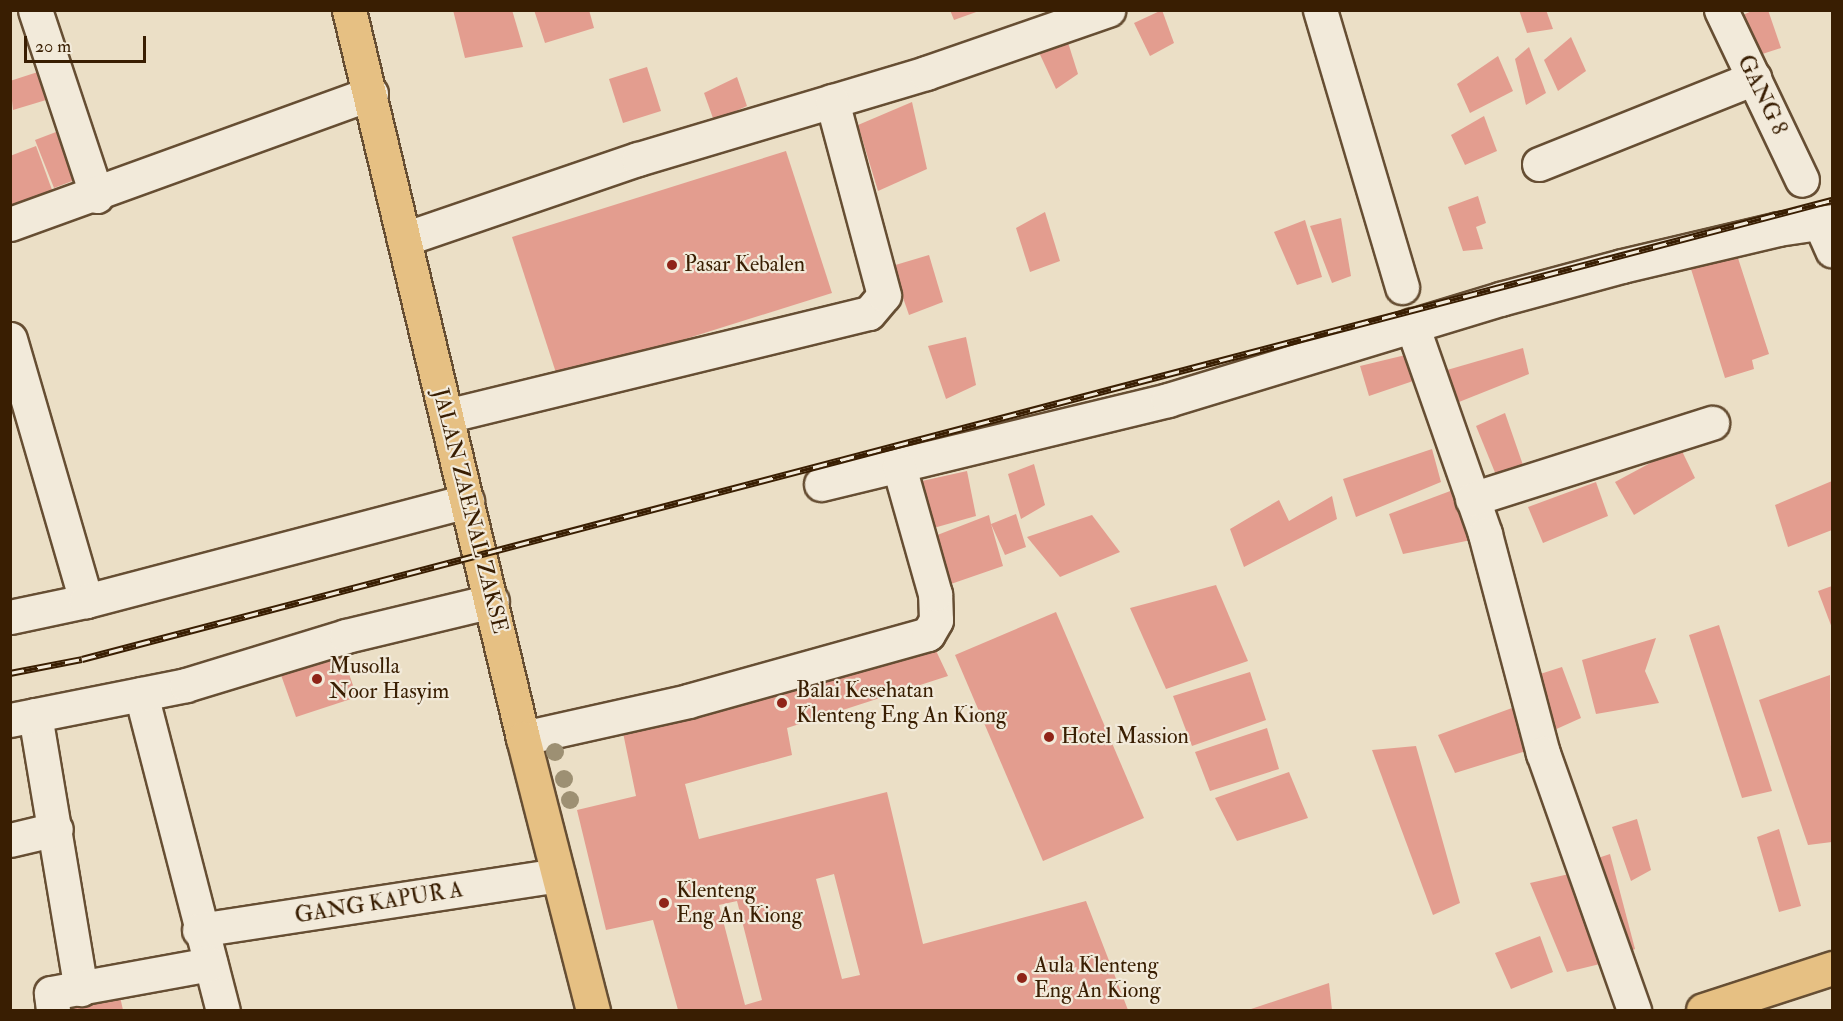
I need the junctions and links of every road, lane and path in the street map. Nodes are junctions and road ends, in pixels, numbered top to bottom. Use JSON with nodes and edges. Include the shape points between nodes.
{"nodes":[{"id":1,"x":35,"y":10,"type":"edge"},
{"id":2,"x":350,"y":10,"type":"edge"},
{"id":3,"x":1108,"y":10,"type":"edge"},
{"id":4,"x":1320,"y":10,"type":"edge"},
{"id":5,"x":1721,"y":10,"type":"edge"},
{"id":6,"x":1754,"y":78,"type":"junction"},
{"id":7,"x":371,"y":93,"type":"junction"},
{"id":8,"x":832,"y":101,"type":"junction"},
{"id":9,"x":1539,"y":164,"type":"dead end"},
{"id":10,"x":1802,"y":180,"type":"dead end"},
{"id":11,"x":97,"y":196,"type":"junction"},
{"id":12,"x":10,"y":224,"type":"edge"},
{"id":13,"x":1828,"y":231,"type":"edge"},
{"id":14,"x":404,"y":239,"type":"junction"},
{"id":15,"x":1402,"y":287,"type":"dead end"},
{"id":16,"x":1412,"y":325,"type":"junction"},
{"id":17,"x":10,"y":339,"type":"edge"},
{"id":18,"x":446,"y":416,"type":"junction"},
{"id":19,"x":1712,"y":423,"type":"dead end"},
{"id":20,"x":899,"y":467,"type":"junction"},
{"id":21,"x":821,"y":484,"type":"dead end"},
{"id":22,"x":1472,"y":499,"type":"junction"},
{"id":23,"x":467,"y":501,"type":"junction"},
{"id":24,"x":86,"y":601,"type":"junction"},
{"id":25,"x":492,"y":601,"type":"junction"},
{"id":26,"x":10,"y":617,"type":"edge"},
{"id":27,"x":141,"y":694,"type":"junction"},
{"id":28,"x":23,"y":718,"type":"edge"},
{"id":29,"x":523,"y":738,"type":"junction"},
{"id":30,"x":56,"y":829,"type":"junction"},
{"id":31,"x":10,"y":840,"type":"edge"},
{"id":32,"x":558,"y":874,"type":"junction"},
{"id":33,"x":199,"y":930,"type":"junction"},
{"id":34,"x":210,"y":964,"type":"junction"},
{"id":35,"x":1833,"y":968,"type":"edge"},
{"id":36,"x":81,"y":989,"type":"junction"},
{"id":37,"x":53,"y":1011,"type":"edge"},
{"id":38,"x":223,"y":1011,"type":"edge"},
{"id":39,"x":592,"y":1011,"type":"edge"},
{"id":40,"x":1634,"y":1011,"type":"edge"},
{"id":41,"x":1703,"y":1011,"type":"edge"}],
"edges":[{"from":1,"to":11,"type":"street"},
{"from":2,"to":7,"type":"main road","name":"JALAN ZAENAL ZAKSE"},
{"from":3,"to":8,"type":"street"},
{"from":4,"to":15,"type":"street"},
{"from":5,"to":6,"type":"street","name":"GANG 8"},
{"from":6,"to":9,"type":"street"},
{"from":6,"to":10,"type":"street","name":"GANG 8"},
{"from":7,"to":11,"type":"street"},
{"from":7,"to":14,"type":"main road","name":"JALAN ZAENAL ZAKSE"},
{"from":8,"to":14,"type":"street","via":[[648,156]]},
{"from":8,"to":18,"type":"street","via":[[884,295],[869,313]]},
{"from":11,"to":12,"type":"street"},
{"from":13,"to":16,"type":"street","via":[[1778,229],[1622,266]]},
{"from":14,"to":18,"type":"main road","name":"JALAN ZAENAL ZAKSE"},
{"from":16,"to":20,"type":"street","via":[[1168,400]]},
{"from":16,"to":22,"type":"street"},
{"from":17,"to":24,"type":"street"},
{"from":18,"to":23,"type":"main road","name":"JALAN ZAENAL ZAKSE"},
{"from":19,"to":22,"type":"street"},
{"from":20,"to":21,"type":"street"},
{"from":20,"to":29,"type":"street","via":[[935,594],[936,620],[928,634],[688,701]]},
{"from":22,"to":40,"type":"street","via":[[1543,753]]},
{"from":23,"to":24,"type":"street"},
{"from":23,"to":25,"type":"main road","name":"JALAN ZAENAL ZAKSE"},
{"from":24,"to":26,"type":"street"},
{"from":25,"to":27,"type":"street","via":[[429,614]]},
{"from":25,"to":29,"type":"main road","name":"JALAN ZAENAL ZAKSE"},
{"from":27,"to":28,"type":"street"},
{"from":27,"to":33,"type":"street","via":[[167,783]]},
{"from":28,"to":30,"type":"street"},
{"from":29,"to":32,"type":"main road","name":"JALAN ZAENAL ZAKSE"},
{"from":30,"to":31,"type":"street"},
{"from":30,"to":36,"type":"street"},
{"from":32,"to":33,"type":"street","name":"GANG KAPUR A"},
{"from":32,"to":39,"type":"main road","name":"JALAN ZAENAL ZAKSE"},
{"from":33,"to":34,"type":"street"},
{"from":34,"to":36,"type":"street"},
{"from":34,"to":38,"type":"street"},
{"from":35,"to":41,"type":"main road"},
{"from":36,"to":37,"type":"street","via":[[51,993]]}]}
